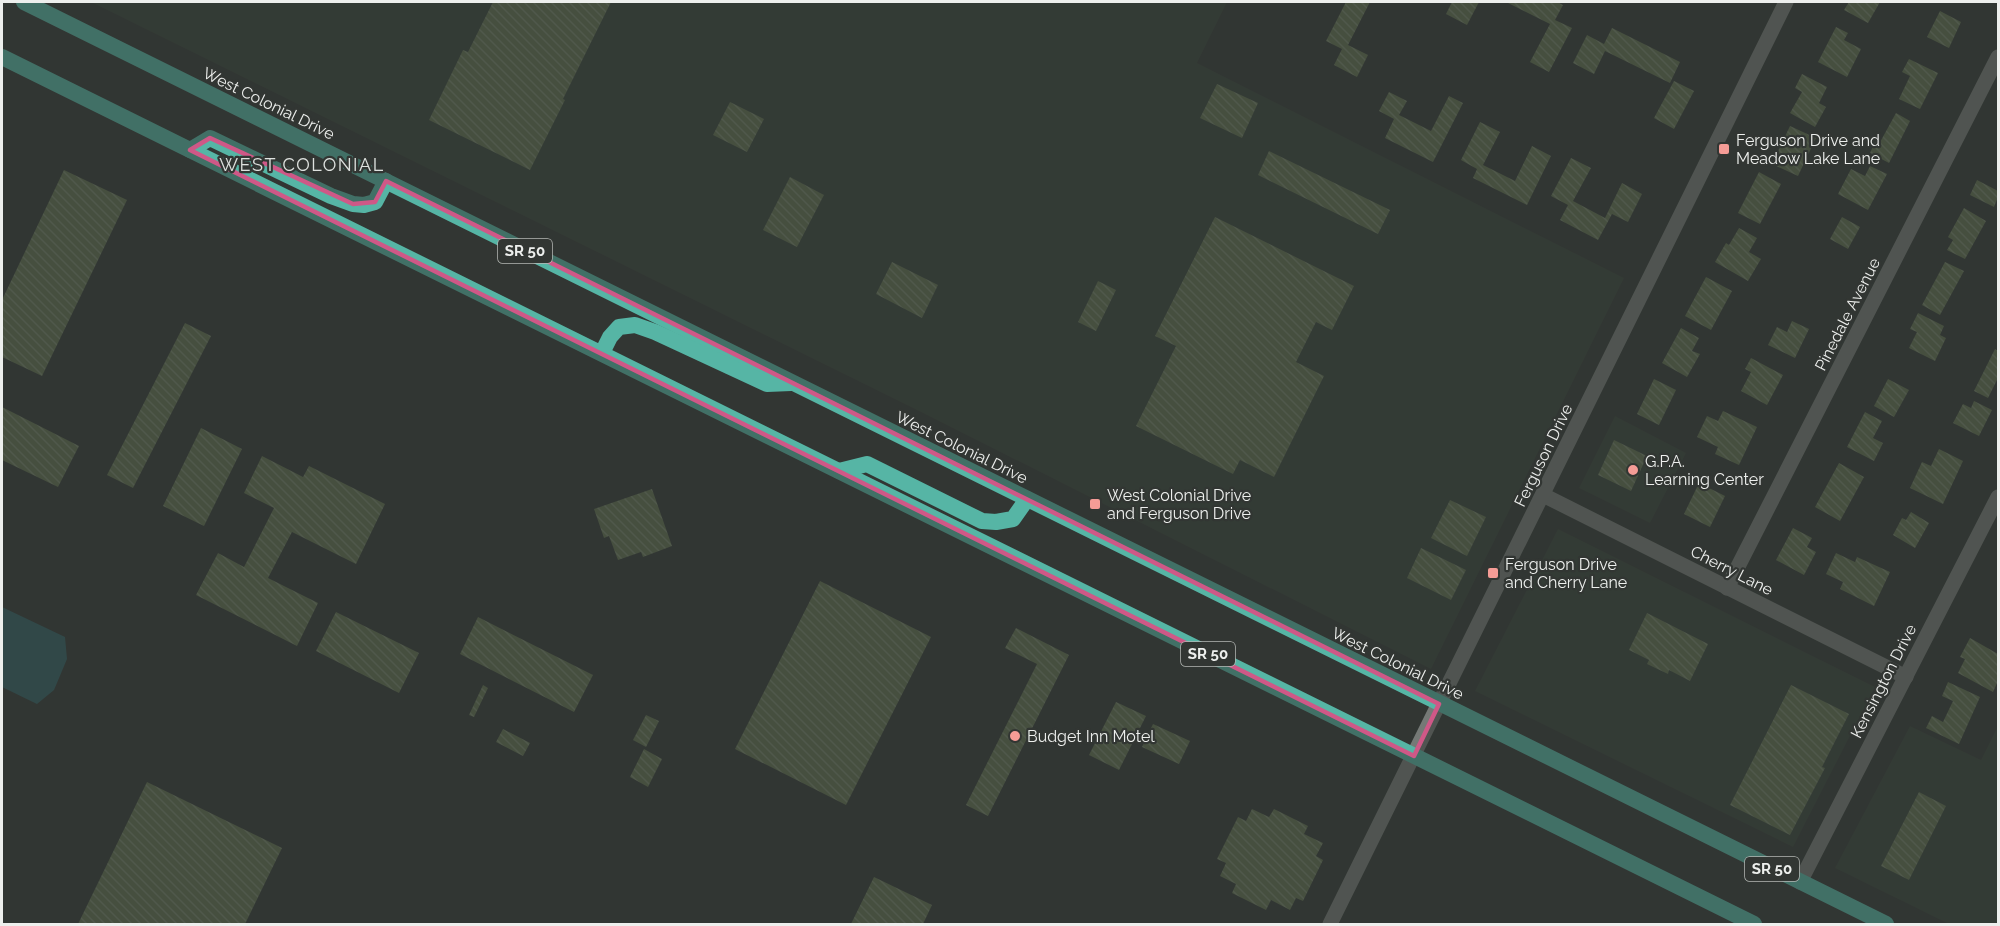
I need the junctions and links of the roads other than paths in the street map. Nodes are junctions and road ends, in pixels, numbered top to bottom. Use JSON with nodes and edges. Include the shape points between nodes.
{"nodes":[{"id":1,"x":24,"y":2,"type":"edge"},
{"id":2,"x":1786,"y":2,"type":"edge"},
{"id":3,"x":2,"y":57,"type":"edge"},
{"id":4,"x":1998,"y":57,"type":"edge"},
{"id":5,"x":190,"y":150,"type":"junction"},
{"id":6,"x":386,"y":181,"type":"junction"},
{"id":7,"x":602,"y":353,"type":"junction"},
{"id":8,"x":792,"y":382,"type":"junction"},
{"id":9,"x":839,"y":471,"type":"junction"},
{"id":10,"x":1543,"y":495,"type":"junction"},
{"id":11,"x":1998,"y":497,"type":"edge"},
{"id":12,"x":1027,"y":499,"type":"junction"},
{"id":13,"x":1727,"y":588,"type":"junction"},
{"id":14,"x":1906,"y":677,"type":"junction"},
{"id":15,"x":1439,"y":704,"type":"junction"},
{"id":16,"x":1414,"y":756,"type":"junction"},
{"id":17,"x":1800,"y":882,"type":"junction"},
{"id":18,"x":1330,"y":924,"type":"edge"},
{"id":19,"x":1754,"y":924,"type":"edge"},
{"id":20,"x":1886,"y":924,"type":"edge"}],
"edges":[{"from":1,"to":6,"type":"highway","name":"West Colonial Drive","number":"SR 50"},
{"from":2,"to":10,"type":"street","name":"Ferguson Drive"},
{"from":3,"to":5,"type":"highway","number":"SR 50"},
{"from":4,"to":13,"type":"street","name":"Pinedale Avenue"},
{"from":5,"to":6,"type":"highway","via":[[210,138],[353,204],[375,202]]},
{"from":5,"to":7,"type":"highway","number":"SR 50"},
{"from":6,"to":8,"type":"highway","name":"West Colonial Drive","number":"SR 50"},
{"from":7,"to":8,"type":"highway","via":[[619,327],[635,325],[767,384]]},
{"from":7,"to":9,"type":"highway","number":"SR 50"},
{"from":8,"to":12,"type":"highway","name":"West Colonial Drive","number":"SR 50"},
{"from":9,"to":12,"type":"highway","via":[[867,464],[982,521],[1013,519]]},
{"from":9,"to":16,"type":"highway","number":"SR 50"},
{"from":10,"to":13,"type":"street","name":"Cherry Lane"},
{"from":10,"to":15,"type":"street","name":"Ferguson Drive"},
{"from":11,"to":14,"type":"street","name":"Kensington Drive"},
{"from":12,"to":15,"type":"highway","name":"West Colonial Drive","number":"SR 50"},
{"from":13,"to":14,"type":"street","name":"Cherry Lane"},
{"from":14,"to":17,"type":"street","name":"Kensington Drive"},
{"from":15,"to":16,"type":"street","name":"Ferguson Drive"},
{"from":15,"to":17,"type":"highway","name":"West Colonial Drive","number":"SR 50"},
{"from":16,"to":18,"type":"street","name":"Ferguson Drive"},
{"from":16,"to":19,"type":"highway","number":"SR 50"},
{"from":17,"to":20,"type":"highway","name":"West Colonial Drive","number":"SR 50"}]}
